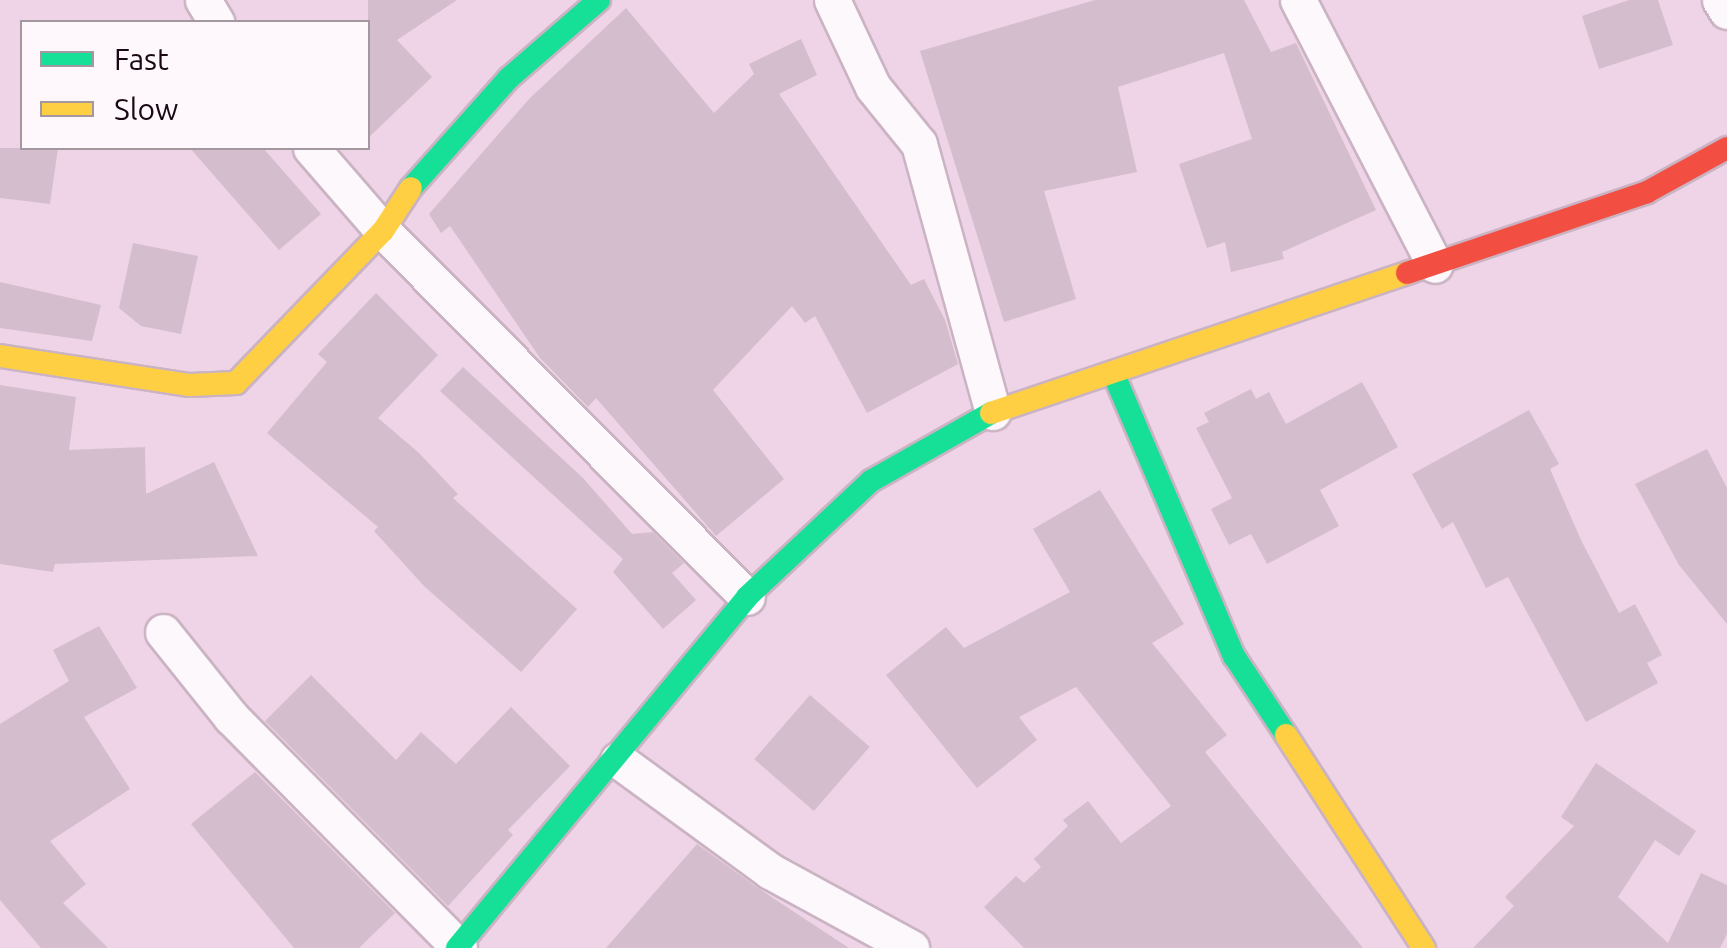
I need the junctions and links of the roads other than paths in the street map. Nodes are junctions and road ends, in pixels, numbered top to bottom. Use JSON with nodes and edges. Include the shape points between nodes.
{"nodes":[{"id":1,"x":598,"y":0,"type":"edge"},
{"id":2,"x":832,"y":0,"type":"edge"},
{"id":3,"x":1298,"y":0,"type":"edge"},
{"id":4,"x":1720,"y":0,"type":"edge"},
{"id":5,"x":1727,"y":12,"type":"edge"},
{"id":6,"x":1727,"y":148,"type":"edge"},
{"id":7,"x":313,"y":150,"type":"edge"},
{"id":8,"x":383,"y":231,"type":"junction"},
{"id":9,"x":1435,"y":265,"type":"junction"},
{"id":10,"x":0,"y":356,"type":"edge"},
{"id":11,"x":1114,"y":375,"type":"junction"},
{"id":12,"x":993,"y":412,"type":"junction"},
{"id":13,"x":748,"y":597,"type":"junction"},
{"id":14,"x":163,"y":632,"type":"dead end"},
{"id":15,"x":618,"y":760,"type":"junction"},
{"id":16,"x":458,"y":947,"type":"edge"},
{"id":17,"x":911,"y":948,"type":"edge"},
{"id":18,"x":1424,"y":948,"type":"edge"}],
"edges":[{"from":1,"to":8,"type":"street","via":[[508,78],[414,184]]},
{"from":2,"to":12,"type":"street","via":[[873,88],[919,144]]},
{"from":3,"to":9,"type":"street"},
{"from":4,"to":5,"type":"street"},
{"from":6,"to":9,"type":"street","via":[[1647,192]]},
{"from":7,"to":8,"type":"street"},
{"from":8,"to":10,"type":"street","via":[[236,383],[190,385]]},
{"from":8,"to":13,"type":"street"},
{"from":9,"to":11,"type":"street"},
{"from":11,"to":12,"type":"street"},
{"from":11,"to":18,"type":"street","via":[[1234,656]]},
{"from":12,"to":13,"type":"street","via":[[871,481]]},
{"from":13,"to":15,"type":"street"},
{"from":14,"to":16,"type":"street","via":[[231,717]]},
{"from":15,"to":16,"type":"street"},
{"from":15,"to":17,"type":"street","via":[[770,870]]}]}
